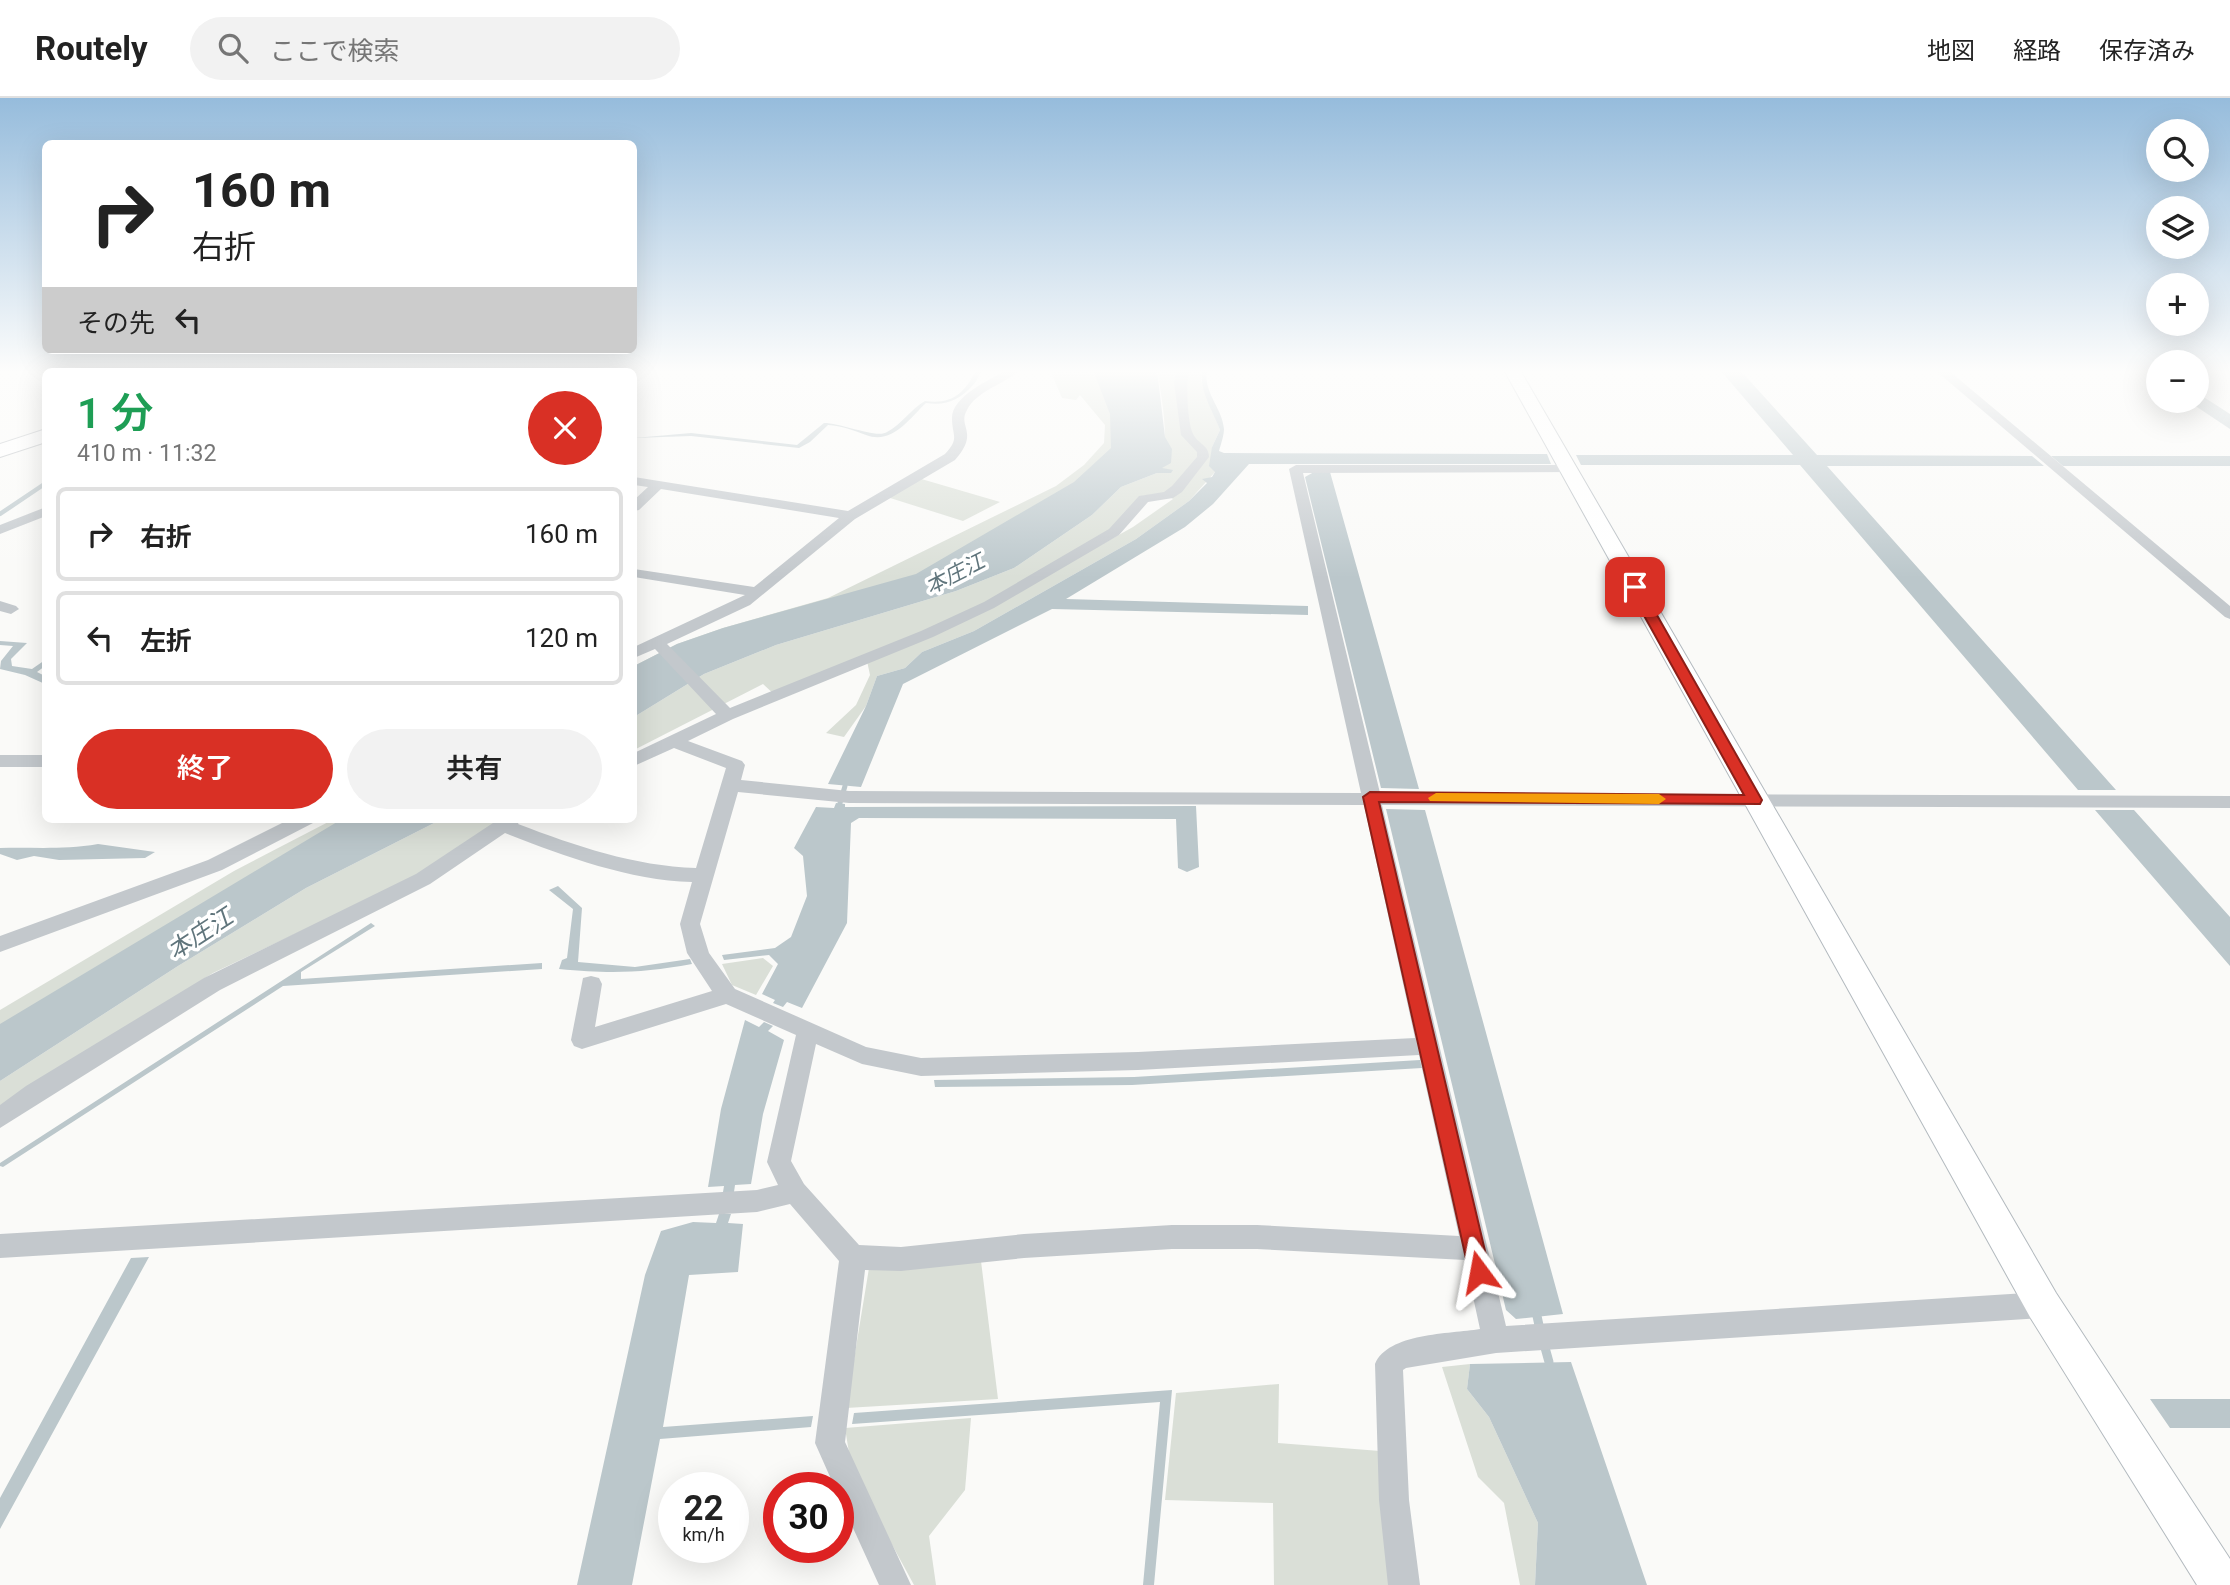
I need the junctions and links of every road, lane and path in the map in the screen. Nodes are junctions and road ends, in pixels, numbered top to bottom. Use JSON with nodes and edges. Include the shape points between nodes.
{"nodes":[{"id":1,"x":33,"y":439,"type":"edge"},
{"id":2,"x":961,"y":439,"type":"edge"},
{"id":3,"x":1191,"y":439,"type":"edge"},
{"id":4,"x":1551,"y":439,"type":"edge"},
{"id":5,"x":2023,"y":439,"type":"edge"},
{"id":6,"x":0,"y":451,"type":"edge"},
{"id":7,"x":1568,"y":469,"type":"junction"},
{"id":8,"x":637,"y":481,"type":"edge"},
{"id":9,"x":659,"y":484,"type":"junction"},
{"id":10,"x":637,"y":504,"type":"edge"},
{"id":11,"x":42,"y":513,"type":"edge"},
{"id":12,"x":850,"y":516,"type":"junction"},
{"id":13,"x":0,"y":530,"type":"edge"},
{"id":14,"x":637,"y":573,"type":"edge"},
{"id":15,"x":756,"y":592,"type":"junction"},
{"id":16,"x":2230,"y":614,"type":"edge"},
{"id":17,"x":657,"y":642,"type":"junction"},
{"id":18,"x":637,"y":652,"type":"edge"},
{"id":19,"x":726,"y":714,"type":"junction"},
{"id":20,"x":672,"y":741,"type":"junction"},
{"id":21,"x":637,"y":758,"type":"edge"},
{"id":22,"x":0,"y":761,"type":"edge"},
{"id":23,"x":42,"y":761,"type":"edge"},
{"id":24,"x":732,"y":785,"type":"junction"},
{"id":25,"x":1370,"y":797,"type":"junction"},
{"id":26,"x":1754,"y":800,"type":"junction"},
{"id":27,"x":2230,"y":802,"type":"edge"},
{"id":28,"x":298,"y":823,"type":"edge"},
{"id":29,"x":506,"y":823,"type":"edge"},
{"id":30,"x":510,"y":823,"type":"edge"},
{"id":31,"x":702,"y":875,"type":"junction"},
{"id":32,"x":0,"y":944,"type":"edge"},
{"id":33,"x":591,"y":984,"type":"dead end"},
{"id":34,"x":727,"y":995,"type":"junction"},
{"id":35,"x":808,"y":1030,"type":"junction"},
{"id":36,"x":1427,"y":1046,"type":"junction"},
{"id":37,"x":0,"y":1118,"type":"edge"},
{"id":38,"x":795,"y":1192,"type":"junction"},
{"id":39,"x":0,"y":1245,"type":"edge"},
{"id":40,"x":1474,"y":1249,"type":"junction"},
{"id":41,"x":853,"y":1257,"type":"junction"},
{"id":42,"x":2043,"y":1305,"type":"junction"},
{"id":43,"x":1496,"y":1340,"type":"junction"},
{"id":44,"x":895,"y":1585,"type":"edge"},
{"id":45,"x":1404,"y":1585,"type":"edge"},
{"id":46,"x":2222,"y":1585,"type":"edge"}],
"edges":[{"from":1,"to":6,"type":"main road"},
{"from":2,"to":12,"type":"street","via":[[950,457]]},
{"from":3,"to":19,"type":"street","via":[[1203,457],[1177,489],[1144,499],[1114,532],[989,605]]},
{"from":4,"to":7,"type":"street"},
{"from":5,"to":16,"type":"street"},
{"from":7,"to":25,"type":"street","via":[[1296,470]]},
{"from":7,"to":26,"type":"street"},
{"from":8,"to":9,"type":"street"},
{"from":9,"to":10,"type":"street"},
{"from":9,"to":12,"type":"street"},
{"from":11,"to":13,"type":"street"},
{"from":12,"to":15,"type":"street"},
{"from":14,"to":15,"type":"street"},
{"from":15,"to":17,"type":"street","via":[[728,611]]},
{"from":17,"to":18,"type":"street"},
{"from":17,"to":19,"type":"street"},
{"from":19,"to":20,"type":"street"},
{"from":20,"to":21,"type":"street"},
{"from":20,"to":24,"type":"street","via":[[736,765]]},
{"from":22,"to":23,"type":"street"},
{"from":24,"to":25,"type":"street","via":[[841,797]]},
{"from":24,"to":31,"type":"street"},
{"from":25,"to":26,"type":"street"},
{"from":25,"to":36,"type":"street"},
{"from":26,"to":27,"type":"street"},
{"from":26,"to":42,"type":"street"},
{"from":28,"to":32,"type":"street","via":[[215,865]]},
{"from":29,"to":37,"type":"street","via":[[423,878],[212,984]]},
{"from":30,"to":31,"type":"street","via":[[567,850],[660,874]]},
{"from":31,"to":34,"type":"street","via":[[690,924],[698,953]]},
{"from":33,"to":34,"type":"street","via":[[582,1040]]},
{"from":34,"to":35,"type":"street"},
{"from":35,"to":36,"type":"street","via":[[862,1055],[921,1067]]},
{"from":35,"to":38,"type":"street","via":[[779,1162]]},
{"from":36,"to":40,"type":"street"},
{"from":38,"to":39,"type":"street","via":[[757,1201]]},
{"from":38,"to":41,"type":"street"},
{"from":40,"to":41,"type":"street","via":[[1172,1237],[901,1259]]},
{"from":40,"to":43,"type":"street"},
{"from":41,"to":44,"type":"street","via":[[830,1443]]},
{"from":42,"to":43,"type":"street"},
{"from":42,"to":46,"type":"street"},
{"from":43,"to":45,"type":"street","via":[[1399,1355],[1389,1364],[1394,1500]]}]}
